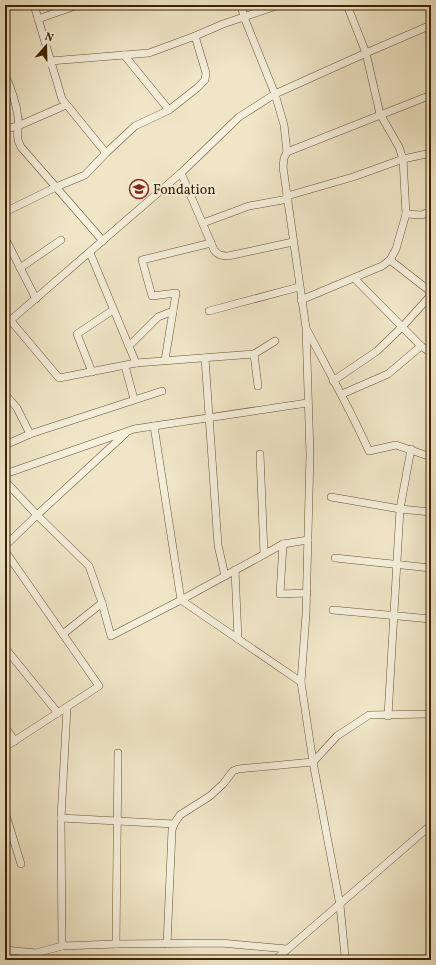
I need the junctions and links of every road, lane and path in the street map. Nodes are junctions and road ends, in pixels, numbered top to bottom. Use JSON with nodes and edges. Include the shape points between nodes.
{"nodes":[{"id":1,"x":34,"y":5,"type":"edge"},
{"id":2,"x":78,"y":5,"type":"edge"},
{"id":3,"x":241,"y":5,"type":"edge"},
{"id":4,"x":279,"y":5,"type":"edge"},
{"id":5,"x":347,"y":5,"type":"edge"},
{"id":6,"x":244,"y":17,"type":"junction"},
{"id":7,"x":38,"y":19,"type":"junction"},
{"id":8,"x":431,"y":25,"type":"edge"},
{"id":9,"x":195,"y":36,"type":"junction"},
{"id":10,"x":366,"y":53,"type":"junction"},
{"id":11,"x":124,"y":55,"type":"junction"},
{"id":12,"x":50,"y":61,"type":"junction"},
{"id":13,"x":5,"y":75,"type":"edge"},
{"id":14,"x":275,"y":94,"type":"junction"},
{"id":15,"x":431,"y":95,"type":"edge"},
{"id":16,"x":66,"y":105,"type":"junction"},
{"id":17,"x":169,"y":110,"type":"junction"},
{"id":18,"x":380,"y":114,"type":"junction"},
{"id":19,"x":18,"y":126,"type":"junction"},
{"id":20,"x":5,"y":129,"type":"edge"},
{"id":21,"x":287,"y":152,"type":"junction"},
{"id":22,"x":106,"y":153,"type":"junction"},
{"id":23,"x":431,"y":153,"type":"edge"},
{"id":24,"x":403,"y":159,"type":"junction"},
{"id":25,"x":181,"y":173,"type":"junction"},
{"id":26,"x":56,"y":187,"type":"junction"},
{"id":27,"x":288,"y":198,"type":"junction"},
{"id":28,"x":431,"y":211,"type":"edge"},
{"id":29,"x":5,"y":212,"type":"edge"},
{"id":30,"x":406,"y":214,"type":"junction"},
{"id":31,"x":203,"y":223,"type":"junction"},
{"id":32,"x":6,"y":240,"type":"edge"},
{"id":33,"x":61,"y":240,"type":"dead end"},
{"id":34,"x":103,"y":241,"type":"junction"},
{"id":35,"x":293,"y":242,"type":"junction"},
{"id":36,"x":211,"y":243,"type":"junction"},
{"id":37,"x":90,"y":253,"type":"junction"},
{"id":38,"x":390,"y":260,"type":"junction"},
{"id":39,"x":20,"y":268,"type":"junction"},
{"id":40,"x":354,"y":278,"type":"junction"},
{"id":41,"x":299,"y":287,"type":"junction"},
{"id":42,"x":431,"y":294,"type":"edge"},
{"id":43,"x":36,"y":299,"type":"junction"},
{"id":44,"x":301,"y":300,"type":"junction"},
{"id":45,"x":113,"y":310,"type":"junction"},
{"id":46,"x":210,"y":310,"type":"dead end"},
{"id":47,"x":173,"y":311,"type":"junction"},
{"id":48,"x":8,"y":323,"type":"edge"},
{"id":49,"x":403,"y":326,"type":"junction"},
{"id":50,"x":306,"y":328,"type":"junction"},
{"id":51,"x":276,"y":341,"type":"dead end"},
{"id":52,"x":129,"y":346,"type":"junction"},
{"id":53,"x":422,"y":346,"type":"junction"},
{"id":54,"x":431,"y":353,"type":"edge"},
{"id":55,"x":254,"y":354,"type":"junction"},
{"id":56,"x":205,"y":358,"type":"junction"},
{"id":57,"x":165,"y":360,"type":"junction"},
{"id":58,"x":136,"y":363,"type":"junction"},
{"id":59,"x":125,"y":366,"type":"junction"},
{"id":60,"x":92,"y":372,"type":"junction"},
{"id":61,"x":333,"y":381,"type":"junction"},
{"id":62,"x":258,"y":386,"type":"dead end"},
{"id":63,"x":162,"y":391,"type":"dead end"},
{"id":64,"x":5,"y":394,"type":"edge"},
{"id":65,"x":342,"y":394,"type":"junction"},
{"id":66,"x":134,"y":399,"type":"junction"},
{"id":67,"x":307,"y":403,"type":"junction"},
{"id":68,"x":210,"y":418,"type":"junction"},
{"id":69,"x":154,"y":426,"type":"junction"},
{"id":70,"x":128,"y":432,"type":"junction"},
{"id":71,"x":30,"y":434,"type":"junction"},
{"id":72,"x":5,"y":445,"type":"edge"},
{"id":73,"x":411,"y":449,"type":"junction"},
{"id":74,"x":260,"y":454,"type":"dead end"},
{"id":75,"x":430,"y":454,"type":"edge"},
{"id":76,"x":5,"y":474,"type":"edge"},
{"id":77,"x":5,"y":481,"type":"edge"},
{"id":78,"x":331,"y":497,"type":"dead end"},
{"id":79,"x":400,"y":508,"type":"junction"},
{"id":80,"x":431,"y":512,"type":"edge"},
{"id":81,"x":37,"y":515,"type":"junction"},
{"id":82,"x":308,"y":540,"type":"junction"},
{"id":83,"x":283,"y":544,"type":"junction"},
{"id":84,"x":5,"y":546,"type":"edge"},
{"id":85,"x":5,"y":551,"type":"edge"},
{"id":86,"x":264,"y":554,"type":"junction"},
{"id":87,"x":335,"y":558,"type":"dead end"},
{"id":88,"x":396,"y":564,"type":"junction"},
{"id":89,"x":431,"y":568,"type":"edge"},
{"id":90,"x":235,"y":570,"type":"junction"},
{"id":91,"x":225,"y":576,"type":"junction"},
{"id":92,"x":307,"y":593,"type":"junction"},
{"id":93,"x":181,"y":600,"type":"junction"},
{"id":94,"x":102,"y":603,"type":"junction"},
{"id":95,"x":333,"y":610,"type":"dead end"},
{"id":96,"x":393,"y":615,"type":"junction"},
{"id":97,"x":431,"y":619,"type":"edge"},
{"id":98,"x":63,"y":634,"type":"junction"},
{"id":99,"x":238,"y":639,"type":"junction"},
{"id":100,"x":5,"y":648,"type":"edge"},
{"id":101,"x":301,"y":682,"type":"junction"},
{"id":102,"x":66,"y":708,"type":"junction"},
{"id":103,"x":58,"y":713,"type":"junction"},
{"id":104,"x":431,"y":714,"type":"edge"},
{"id":105,"x":388,"y":716,"type":"junction"},
{"id":106,"x":5,"y":727,"type":"edge"},
{"id":107,"x":15,"y":741,"type":"junction"},
{"id":108,"x":5,"y":747,"type":"edge"},
{"id":109,"x":118,"y":752,"type":"dead end"},
{"id":110,"x":313,"y":762,"type":"junction"},
{"id":111,"x":5,"y":812,"type":"edge"},
{"id":112,"x":61,"y":818,"type":"junction"},
{"id":113,"x":117,"y":821,"type":"junction"},
{"id":114,"x":174,"y":824,"type":"junction"},
{"id":115,"x":431,"y":825,"type":"edge"},
{"id":116,"x":22,"y":864,"type":"dead end"},
{"id":117,"x":340,"y":905,"type":"junction"},
{"id":118,"x":116,"y":944,"type":"junction"},
{"id":119,"x":166,"y":944,"type":"junction"},
{"id":120,"x":62,"y":946,"type":"junction"},
{"id":121,"x":288,"y":949,"type":"junction"},
{"id":122,"x":5,"y":950,"type":"edge"},
{"id":123,"x":345,"y":956,"type":"dead end"},
{"id":124,"x":275,"y":960,"type":"edge"}],
"edges":[{"from":1,"to":7,"type":"street"},
{"from":2,"to":7,"type":"street"},
{"from":3,"to":6,"type":"street"},
{"from":4,"to":6,"type":"street"},
{"from":5,"to":10,"type":"street"},
{"from":6,"to":9,"type":"street"},
{"from":6,"to":14,"type":"street"},
{"from":7,"to":12,"type":"street"},
{"from":8,"to":10,"type":"street"},
{"from":9,"to":11,"type":"street","via":[[149,53]]},
{"from":9,"to":17,"type":"street","via":[[206,73],[205,80]]},
{"from":10,"to":14,"type":"street"},
{"from":10,"to":18,"type":"street"},
{"from":11,"to":12,"type":"street"},
{"from":11,"to":17,"type":"street"},
{"from":12,"to":16,"type":"street"},
{"from":13,"to":19,"type":"street","via":[[15,100]]},
{"from":14,"to":21,"type":"street","via":[[284,125]]},
{"from":14,"to":25,"type":"street","via":[[239,117]]},
{"from":15,"to":18,"type":"street"},
{"from":16,"to":19,"type":"street"},
{"from":16,"to":22,"type":"street"},
{"from":17,"to":22,"type":"street","via":[[135,126]]},
{"from":18,"to":21,"type":"street"},
{"from":18,"to":24,"type":"street"},
{"from":19,"to":20,"type":"street"},
{"from":19,"to":26,"type":"street","via":[[17,140],[21,147]]},
{"from":21,"to":27,"type":"street","via":[[283,167]]},
{"from":22,"to":26,"type":"street","via":[[85,175]]},
{"from":23,"to":24,"type":"street"},
{"from":24,"to":27,"type":"street"},
{"from":24,"to":30,"type":"street"},
{"from":25,"to":31,"type":"street"},
{"from":25,"to":34,"type":"street"},
{"from":26,"to":29,"type":"street"},
{"from":26,"to":34,"type":"street"},
{"from":27,"to":31,"type":"street","via":[[249,206]]},
{"from":27,"to":35,"type":"street"},
{"from":28,"to":30,"type":"street","via":[[422,215]]},
{"from":30,"to":38,"type":"street","via":[[396,249]]},
{"from":31,"to":36,"type":"street"},
{"from":32,"to":39,"type":"street"},
{"from":33,"to":39,"type":"street"},
{"from":34,"to":37,"type":"street"},
{"from":35,"to":36,"type":"street","via":[[228,256],[218,254]]},
{"from":35,"to":41,"type":"street"},
{"from":36,"to":47,"type":"street","via":[[142,260],[152,296],[176,293]]},
{"from":37,"to":43,"type":"street"},
{"from":37,"to":45,"type":"street"},
{"from":38,"to":40,"type":"street"},
{"from":38,"to":42,"type":"street"},
{"from":39,"to":43,"type":"street"},
{"from":40,"to":44,"type":"street"},
{"from":40,"to":49,"type":"street"},
{"from":41,"to":44,"type":"street"},
{"from":41,"to":46,"type":"street"},
{"from":42,"to":49,"type":"street"},
{"from":43,"to":48,"type":"street"},
{"from":44,"to":50,"type":"street"},
{"from":45,"to":52,"type":"street"},
{"from":45,"to":60,"type":"street","via":[[77,334]]},
{"from":47,"to":52,"type":"street","via":[[158,317]]},
{"from":47,"to":57,"type":"street"},
{"from":48,"to":60,"type":"street","via":[[59,378]]},
{"from":49,"to":53,"type":"street"},
{"from":49,"to":61,"type":"street","via":[[378,351]]},
{"from":50,"to":61,"type":"street"},
{"from":50,"to":67,"type":"street"},
{"from":51,"to":55,"type":"street"},
{"from":52,"to":58,"type":"street"},
{"from":53,"to":54,"type":"street"},
{"from":53,"to":65,"type":"street","via":[[388,374]]},
{"from":55,"to":56,"type":"street"},
{"from":55,"to":62,"type":"street"},
{"from":56,"to":57,"type":"street"},
{"from":56,"to":68,"type":"street"},
{"from":57,"to":58,"type":"street"},
{"from":58,"to":59,"type":"street"},
{"from":59,"to":60,"type":"street"},
{"from":59,"to":66,"type":"street"},
{"from":61,"to":65,"type":"street"},
{"from":63,"to":66,"type":"street"},
{"from":64,"to":71,"type":"street","via":[[17,408]]},
{"from":65,"to":73,"type":"street","via":[[369,451],[396,445]]},
{"from":66,"to":71,"type":"street"},
{"from":67,"to":68,"type":"street"},
{"from":67,"to":82,"type":"street","via":[[310,454]]},
{"from":68,"to":69,"type":"street"},
{"from":68,"to":91,"type":"street","via":[[218,545]]},
{"from":69,"to":70,"type":"street"},
{"from":69,"to":93,"type":"street"},
{"from":70,"to":76,"type":"street"},
{"from":70,"to":81,"type":"street"},
{"from":71,"to":72,"type":"street"},
{"from":73,"to":75,"type":"street"},
{"from":73,"to":79,"type":"street"},
{"from":74,"to":86,"type":"street"},
{"from":77,"to":81,"type":"street"},
{"from":78,"to":79,"type":"street"},
{"from":79,"to":80,"type":"street"},
{"from":79,"to":88,"type":"street"},
{"from":81,"to":84,"type":"street"},
{"from":81,"to":94,"type":"street","via":[[89,566]]},
{"from":82,"to":83,"type":"street"},
{"from":82,"to":92,"type":"street"},
{"from":83,"to":86,"type":"street"},
{"from":83,"to":92,"type":"street","via":[[280,594]]},
{"from":85,"to":98,"type":"street"},
{"from":86,"to":90,"type":"street"},
{"from":87,"to":88,"type":"street"},
{"from":88,"to":89,"type":"street"},
{"from":88,"to":96,"type":"street"},
{"from":90,"to":91,"type":"street"},
{"from":90,"to":99,"type":"street"},
{"from":91,"to":93,"type":"street"},
{"from":92,"to":101,"type":"street"},
{"from":93,"to":94,"type":"street","via":[[111,636]]},
{"from":93,"to":99,"type":"street"},
{"from":94,"to":98,"type":"street"},
{"from":95,"to":96,"type":"street"},
{"from":96,"to":97,"type":"street"},
{"from":96,"to":105,"type":"street"},
{"from":98,"to":102,"type":"street","via":[[98,686]]},
{"from":99,"to":101,"type":"street"},
{"from":100,"to":103,"type":"street"},
{"from":101,"to":110,"type":"street"},
{"from":102,"to":103,"type":"street"},
{"from":102,"to":112,"type":"street"},
{"from":103,"to":107,"type":"street"},
{"from":104,"to":105,"type":"street"},
{"from":105,"to":110,"type":"street","via":[[369,715],[337,736]]},
{"from":106,"to":107,"type":"street"},
{"from":107,"to":108,"type":"street"},
{"from":109,"to":113,"type":"street"},
{"from":110,"to":114,"type":"street","via":[[233,771],[210,796],[180,815]]},
{"from":110,"to":117,"type":"street"},
{"from":111,"to":116,"type":"street"},
{"from":112,"to":113,"type":"street"},
{"from":112,"to":120,"type":"street"},
{"from":113,"to":114,"type":"street"},
{"from":113,"to":118,"type":"street"},
{"from":114,"to":119,"type":"street"},
{"from":115,"to":117,"type":"street"},
{"from":117,"to":121,"type":"street"},
{"from":117,"to":123,"type":"street"},
{"from":118,"to":119,"type":"street"},
{"from":118,"to":120,"type":"street"},
{"from":119,"to":121,"type":"street","via":[[221,944]]},
{"from":120,"to":122,"type":"street","via":[[36,953]]},
{"from":121,"to":124,"type":"street"}]}
